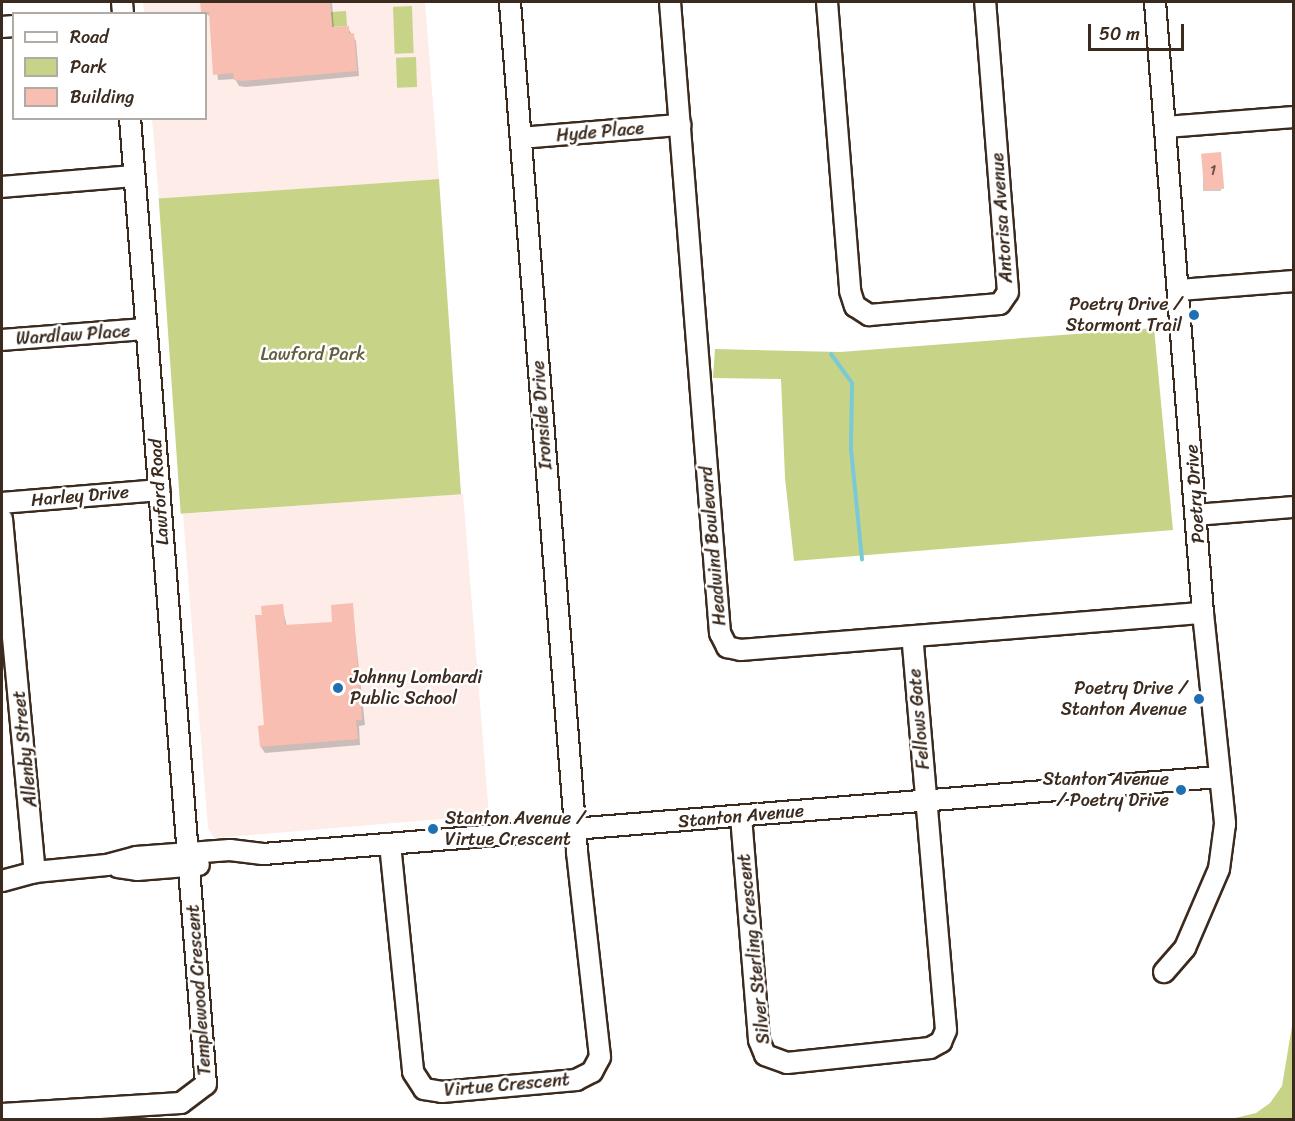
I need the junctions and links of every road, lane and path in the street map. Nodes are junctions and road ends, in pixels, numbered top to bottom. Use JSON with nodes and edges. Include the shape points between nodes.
{"nodes":[{"id":1,"x":510,"y":2,"type":"edge"},
{"id":2,"x":670,"y":2,"type":"edge"},
{"id":3,"x":827,"y":2,"type":"edge"},
{"id":4,"x":985,"y":2,"type":"edge"},
{"id":5,"x":1155,"y":2,"type":"edge"},
{"id":6,"x":1293,"y":117,"type":"edge"},
{"id":7,"x":130,"y":120,"type":"edge"},
{"id":8,"x":680,"y":125,"type":"junction"},
{"id":9,"x":1166,"y":127,"type":"junction"},
{"id":10,"x":521,"y":138,"type":"junction"},
{"id":11,"x":134,"y":176,"type":"junction"},
{"id":12,"x":2,"y":186,"type":"edge"},
{"id":13,"x":1293,"y":281,"type":"edge"},
{"id":14,"x":1180,"y":290,"type":"junction"},
{"id":15,"x":146,"y":329,"type":"junction"},
{"id":16,"x":2,"y":340,"type":"edge"},
{"id":17,"x":159,"y":490,"type":"junction"},
{"id":18,"x":2,"y":503,"type":"edge"},
{"id":19,"x":1293,"y":507,"type":"edge"},
{"id":20,"x":1196,"y":515,"type":"junction"},
{"id":21,"x":2,"y":519,"type":"edge"},
{"id":22,"x":1203,"y":614,"type":"junction"},
{"id":23,"x":912,"y":637,"type":"junction"},
{"id":24,"x":1218,"y":777,"type":"junction"},
{"id":25,"x":925,"y":801,"type":"junction"},
{"id":26,"x":741,"y":816,"type":"junction"},
{"id":27,"x":575,"y":829,"type":"junction"},
{"id":28,"x":390,"y":844,"type":"junction"},
{"id":29,"x":189,"y":859,"type":"junction"},
{"id":30,"x":35,"y":872,"type":"junction"},
{"id":31,"x":2,"y":881,"type":"edge"},
{"id":32,"x":1164,"y":972,"type":"dead end"},
{"id":33,"x":2,"y":1114,"type":"edge"}],
"edges":[{"from":1,"to":10,"type":"street","name":"Ironside Drive"},
{"from":2,"to":8,"type":"street","name":"Headwind Boulevard"},
{"from":3,"to":4,"type":"street","name":"Antorisa Avenue","via":[[850,291],[855,306],[869,315],[1000,304],[1008,292]]},
{"from":5,"to":9,"type":"street","name":"Poetry Drive"},
{"from":6,"to":9,"type":"street"},
{"from":7,"to":11,"type":"street","name":"Lawford Road"},
{"from":8,"to":10,"type":"street","name":"Hyde Place"},
{"from":8,"to":23,"type":"street","name":"Headwind Boulevard","via":[[720,633],[727,647],[741,650]]},
{"from":9,"to":14,"type":"street","name":"Poetry Drive"},
{"from":10,"to":27,"type":"street","name":"Ironside Drive"},
{"from":11,"to":12,"type":"street"},
{"from":11,"to":15,"type":"street","name":"Lawford Road"},
{"from":13,"to":14,"type":"street"},
{"from":14,"to":20,"type":"street","name":"Poetry Drive"},
{"from":15,"to":16,"type":"street","name":"Wardlaw Place"},
{"from":15,"to":17,"type":"street","name":"Lawford Road"},
{"from":17,"to":18,"type":"street","name":"Harley Drive"},
{"from":17,"to":29,"type":"street","name":"Lawford Road"},
{"from":19,"to":20,"type":"street"},
{"from":20,"to":22,"type":"street","name":"Poetry Drive"},
{"from":21,"to":30,"type":"street","name":"Allenby Street"},
{"from":22,"to":23,"type":"street","name":"Headwind Boulevard"},
{"from":22,"to":24,"type":"street","name":"Poetry Drive"},
{"from":23,"to":25,"type":"street","name":"Fellows Gate"},
{"from":24,"to":25,"type":"street","name":"Stanton Avenue"},
{"from":24,"to":32,"type":"street","name":"Poetry Drive","via":[[1225,824],[1219,869],[1185,948]]},
{"from":25,"to":26,"type":"street","name":"Stanton Avenue"},
{"from":25,"to":26,"type":"street","name":"Silver Sterling Crescent","via":[[946,1029],[941,1042],[930,1048],[787,1063],[765,1055],[759,1040]]},
{"from":26,"to":27,"type":"street","name":"Stanton Avenue"},
{"from":27,"to":28,"type":"street","name":"Stanton Avenue"},
{"from":27,"to":28,"type":"street","name":"Virtue Crescent","via":[[600,1057],[597,1065],[576,1080],[442,1092],[424,1089],[413,1072]]},
{"from":28,"to":29,"type":"street","name":"Stanton Avenue","via":[[263,854],[230,850]]},
{"from":29,"to":30,"type":"street","name":"Stanton Avenue","via":[[137,870],[107,865]]},
{"from":29,"to":33,"type":"street","name":"Templewood Crescent","via":[[206,1084],[181,1103]]},
{"from":30,"to":31,"type":"street","name":"Stanton Avenue"}]}
